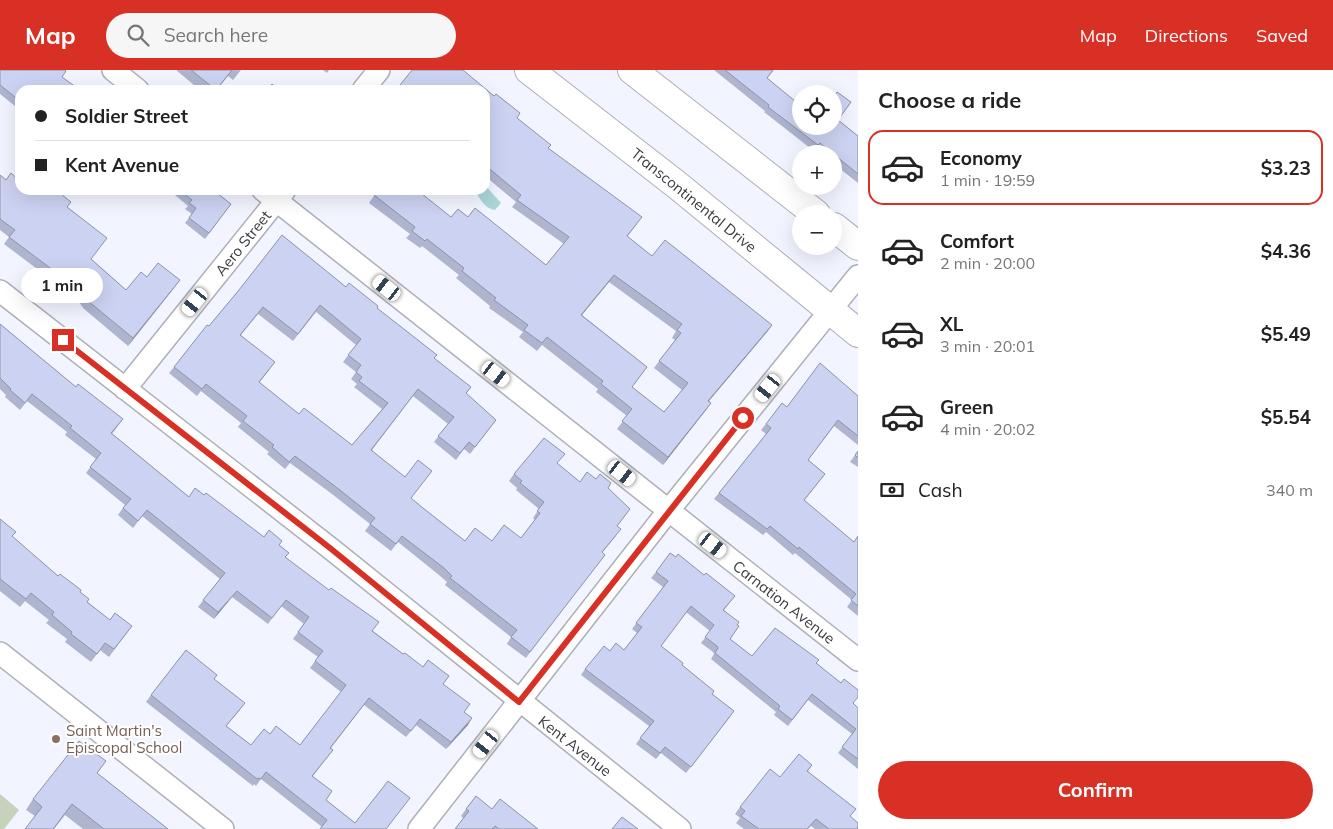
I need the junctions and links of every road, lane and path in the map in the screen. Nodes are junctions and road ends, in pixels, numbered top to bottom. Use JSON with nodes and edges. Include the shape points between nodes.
{"nodes":[{"id":1,"x":113,"y":70,"type":"edge"},
{"id":2,"x":379,"y":70,"type":"edge"},
{"id":3,"x":529,"y":70,"type":"edge"},
{"id":4,"x":632,"y":70,"type":"edge"},
{"id":5,"x":132,"y":85,"type":"edge"},
{"id":6,"x":367,"y":85,"type":"edge"},
{"id":7,"x":274,"y":195,"type":"edge"},
{"id":8,"x":276,"y":195,"type":"edge"},
{"id":9,"x":804,"y":205,"type":"edge"},
{"id":10,"x":842,"y":233,"type":"edge"},
{"id":11,"x":858,"y":246,"type":"edge"},
{"id":12,"x":858,"y":276,"type":"edge"},
{"id":13,"x":0,"y":291,"type":"edge"},
{"id":14,"x":830,"y":311,"type":"junction"},
{"id":15,"x":858,"y":333,"type":"edge"},
{"id":16,"x":125,"y":389,"type":"junction"},
{"id":17,"x":669,"y":510,"type":"junction"},
{"id":18,"x":0,"y":653,"type":"edge"},
{"id":19,"x":858,"y":660,"type":"edge"},
{"id":20,"x":519,"y":702,"type":"junction"},
{"id":21,"x":223,"y":829,"type":"edge"},
{"id":22,"x":419,"y":829,"type":"edge"},
{"id":23,"x":680,"y":829,"type":"edge"}],
"edges":[{"from":1,"to":5,"type":"street"},
{"from":2,"to":6,"type":"street"},
{"from":3,"to":14,"type":"street","name":"Transcontinental Drive","via":[[677,185]]},
{"from":4,"to":9,"type":"street"},
{"from":7,"to":16,"type":"street","name":"Aero Street"},
{"from":8,"to":17,"type":"street","name":"Carnation Avenue"},
{"from":10,"to":11,"type":"street"},
{"from":12,"to":14,"type":"street"},
{"from":13,"to":16,"type":"street","name":"Kent Avenue"},
{"from":14,"to":15,"type":"street","name":"Transcontinental Drive"},
{"from":14,"to":17,"type":"street"},
{"from":16,"to":20,"type":"street","name":"Kent Avenue","via":[[330,548]]},
{"from":17,"to":19,"type":"street","name":"Carnation Avenue"},
{"from":17,"to":20,"type":"street"},
{"from":18,"to":21,"type":"street"},
{"from":20,"to":22,"type":"street"},
{"from":20,"to":23,"type":"street","name":"Kent Avenue"}]}
